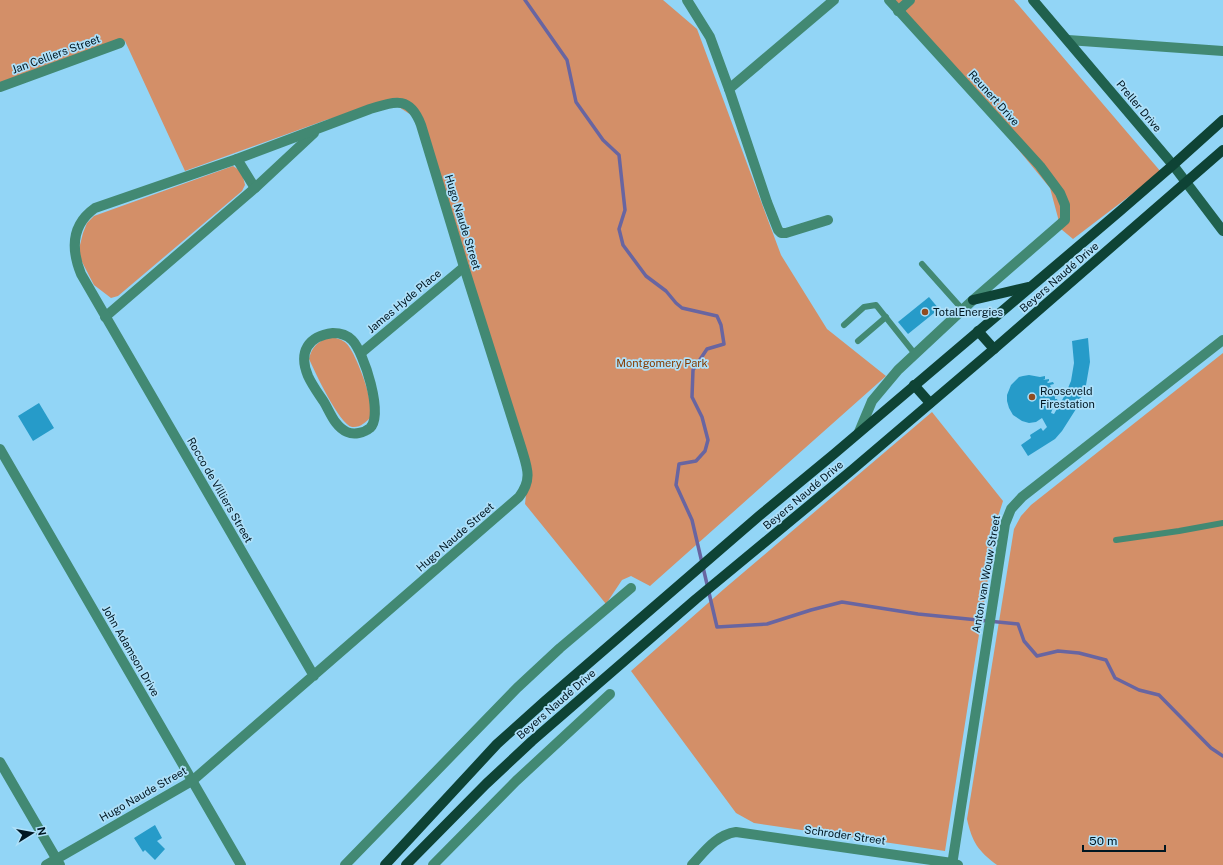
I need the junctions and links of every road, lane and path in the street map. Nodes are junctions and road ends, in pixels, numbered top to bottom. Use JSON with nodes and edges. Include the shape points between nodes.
{"nodes":[{"id":1,"x":687,"y":0,"type":"edge"},
{"id":2,"x":834,"y":0,"type":"edge"},
{"id":3,"x":889,"y":0,"type":"edge"},
{"id":4,"x":910,"y":0,"type":"edge"},
{"id":5,"x":1033,"y":0,"type":"edge"},
{"id":6,"x":898,"y":11,"type":"junction"},
{"id":7,"x":1068,"y":40,"type":"junction"},
{"id":8,"x":120,"y":43,"type":"dead end"},
{"id":9,"x":1223,"y":51,"type":"edge"},
{"id":10,"x":0,"y":88,"type":"edge"},
{"id":11,"x":729,"y":89,"type":"junction"},
{"id":12,"x":370,"y":108,"type":"joint"},
{"id":13,"x":1223,"y":120,"type":"edge"},
{"id":14,"x":317,"y":129,"type":"junction"},
{"id":15,"x":1223,"y":150,"type":"edge"},
{"id":16,"x":237,"y":159,"type":"junction"},
{"id":17,"x":1173,"y":166,"type":"junction"},
{"id":18,"x":1187,"y":183,"type":"junction"},
{"id":19,"x":255,"y":188,"type":"junction"},
{"id":20,"x":828,"y":220,"type":"dead end"},
{"id":21,"x":1066,"y":220,"type":"joint"},
{"id":22,"x":1223,"y":231,"type":"edge"},
{"id":23,"x":922,"y":264,"type":"dead end"},
{"id":24,"x":464,"y":267,"type":"junction"},
{"id":25,"x":1030,"y":286,"type":"junction"},
{"id":26,"x":973,"y":300,"type":"junction"},
{"id":27,"x":963,"y":310,"type":"junction"},
{"id":28,"x":105,"y":317,"type":"junction"},
{"id":29,"x":886,"y":318,"type":"junction"},
{"id":30,"x":844,"y":325,"type":"dead end"},
{"id":31,"x":978,"y":331,"type":"junction"},
{"id":32,"x":1223,"y":340,"type":"edge"},
{"id":33,"x":858,"y":341,"type":"dead end"},
{"id":34,"x":994,"y":349,"type":"junction"},
{"id":35,"x":361,"y":353,"type":"junction"},
{"id":36,"x":915,"y":354,"type":"junction"},
{"id":37,"x":914,"y":386,"type":"junction"},
{"id":38,"x":930,"y":403,"type":"junction"},
{"id":39,"x":859,"y":432,"type":"junction"},
{"id":40,"x":0,"y":449,"type":"edge"},
{"id":41,"x":1223,"y":523,"type":"edge"},
{"id":42,"x":1116,"y":540,"type":"dead end"},
{"id":43,"x":631,"y":588,"type":"dead end"},
{"id":44,"x":314,"y":676,"type":"junction"},
{"id":45,"x":610,"y":694,"type":"dead end"},
{"id":46,"x":0,"y":762,"type":"edge"},
{"id":47,"x":192,"y":780,"type":"junction"},
{"id":48,"x":59,"y":862,"type":"edge"},
{"id":49,"x":954,"y":864,"type":"edge"},
{"id":50,"x":46,"y":865,"type":"edge"},
{"id":51,"x":242,"y":865,"type":"edge"},
{"id":52,"x":345,"y":865,"type":"edge"},
{"id":53,"x":385,"y":865,"type":"edge"},
{"id":54,"x":406,"y":865,"type":"edge"},
{"id":55,"x":433,"y":865,"type":"edge"},
{"id":56,"x":692,"y":865,"type":"edge"}],
"edges":[{"from":1,"to":11,"type":"street","via":[[710,36]]},
{"from":2,"to":11,"type":"street"},
{"from":3,"to":6,"type":"street","name":"Reunert Drive"},
{"from":4,"to":6,"type":"street"},
{"from":5,"to":7,"type":"main road","name":"Preller Drive"},
{"from":6,"to":21,"type":"street","name":"Reunert Drive","via":[[1040,166],[1060,193],[1065,205]]},
{"from":7,"to":9,"type":"street"},
{"from":7,"to":17,"type":"main road","name":"Preller Drive"},
{"from":8,"to":10,"type":"street","name":"Jan Celliers Street"},
{"from":11,"to":20,"type":"street","via":[[778,230],[786,233]]},
{"from":12,"to":14,"type":"street","name":"Rocco de Villiers Street"},
{"from":12,"to":24,"type":"street","name":"Hugo Naude Street","via":[[403,104],[409,106],[418,116]]},
{"from":13,"to":17,"type":"main road","name":"Beyers Naudé Drive"},
{"from":14,"to":16,"type":"street","name":"Rocco de Villiers Street"},
{"from":14,"to":19,"type":"street","name":"Rocco de Villiers Street"},
{"from":15,"to":18,"type":"main road","name":"Beyers Naudé Drive"},
{"from":16,"to":19,"type":"street"},
{"from":16,"to":28,"type":"street","name":"Rocco de Villiers Street","via":[[95,208],[86,214],[76,233],[75,261]]},
{"from":17,"to":18,"type":"main road","name":"Preller Drive"},
{"from":17,"to":25,"type":"main road","name":"Beyers Naudé Drive"},
{"from":18,"to":22,"type":"main road","name":"Preller Drive"},
{"from":18,"to":34,"type":"main road","name":"Beyers Naudé Drive"},
{"from":19,"to":28,"type":"street","name":"Rocco de Villiers Street"},
{"from":21,"to":26,"type":"street","name":"Beyers Naudé Drive"},
{"from":23,"to":27,"type":"lane"},
{"from":24,"to":35,"type":"street","name":"James Hyde Place"},
{"from":24,"to":44,"type":"street","name":"Hugo Naude Street","via":[[524,457],[528,472],[526,488],[519,497]]},
{"from":25,"to":26,"type":"main road"},
{"from":25,"to":31,"type":"main road","name":"Beyers Naudé Drive"},
{"from":26,"to":27,"type":"street","name":"Beyers Naudé Drive"},
{"from":27,"to":36,"type":"street","name":"Beyers Naudé Drive"},
{"from":28,"to":44,"type":"street","name":"Rocco de Villiers Street"},
{"from":29,"to":30,"type":"lane","via":[[876,305],[871,305],[864,307]]},
{"from":29,"to":33,"type":"lane"},
{"from":29,"to":36,"type":"lane"},
{"from":31,"to":34,"type":"main road"},
{"from":31,"to":37,"type":"main road","name":"Beyers Naudé Drive"},
{"from":32,"to":49,"type":"street","name":"Anton van Wouw Street","via":[[1015,503],[1011,509],[1005,524],[988,627]]},
{"from":34,"to":38,"type":"main road","name":"Beyers Naudé Drive"},
{"from":35,"to":35,"type":"street","via":[[376,403],[376,414],[368,430],[348,433],[338,427],[308,377],[304,358],[306,348],[316,337],[333,332],[352,340]]},
{"from":36,"to":39,"type":"street","name":"Beyers Naudé Drive","via":[[872,401]]},
{"from":37,"to":38,"type":"main road"},
{"from":37,"to":39,"type":"main road","name":"Beyers Naudé Drive"},
{"from":38,"to":54,"type":"main road","name":"Beyers Naudé Drive","via":[[532,741]]},
{"from":39,"to":53,"type":"main road","name":"Beyers Naudé Drive","via":[[679,584],[497,744]]},
{"from":40,"to":47,"type":"street","name":"John Adamson Drive"},
{"from":41,"to":42,"type":"lane"},
{"from":43,"to":52,"type":"street","via":[[517,688]]},
{"from":44,"to":47,"type":"street","name":"Hugo Naude Street"},
{"from":45,"to":55,"type":"street","via":[[516,781]]},
{"from":46,"to":48,"type":"street"},
{"from":47,"to":48,"type":"street","name":"Hugo Naude Street"},
{"from":47,"to":51,"type":"street","name":"John Adamson Drive"},
{"from":48,"to":50,"type":"street","name":"Hugo Naude Street"},
{"from":49,"to":56,"type":"street","name":"Schroder Street","via":[[736,832],[727,833],[717,840]]}]}
